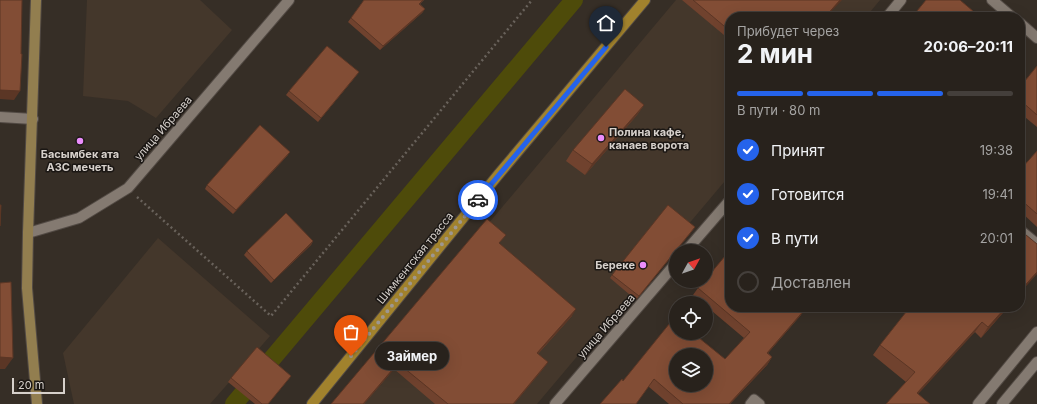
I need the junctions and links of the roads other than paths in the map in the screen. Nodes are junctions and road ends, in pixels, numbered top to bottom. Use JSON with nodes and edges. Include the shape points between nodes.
{"nodes":[{"id":1,"x":36,"y":0,"type":"edge"},
{"id":2,"x":289,"y":0,"type":"edge"},
{"id":3,"x":645,"y":0,"type":"edge"},
{"id":4,"x":901,"y":0,"type":"edge"},
{"id":5,"x":992,"y":0,"type":"edge"},
{"id":6,"x":891,"y":12,"type":"edge"},
{"id":7,"x":1006,"y":12,"type":"edge"},
{"id":8,"x":1025,"y":28,"type":"edge"},
{"id":9,"x":1037,"y":38,"type":"edge"},
{"id":10,"x":0,"y":117,"type":"edge"},
{"id":11,"x":33,"y":119,"type":"junction"},
{"id":12,"x":725,"y":206,"type":"edge"},
{"id":13,"x":28,"y":233,"type":"junction"},
{"id":14,"x":1025,"y":234,"type":"edge"},
{"id":15,"x":692,"y":244,"type":"edge"},
{"id":16,"x":1037,"y":244,"type":"edge"},
{"id":17,"x":669,"y":271,"type":"edge"},
{"id":18,"x":1037,"y":332,"type":"edge"},
{"id":19,"x":1037,"y":362,"type":"edge"},
{"id":20,"x":37,"y":404,"type":"edge"},
{"id":21,"x":312,"y":404,"type":"edge"},
{"id":22,"x":555,"y":404,"type":"edge"},
{"id":23,"x":750,"y":404,"type":"edge"},
{"id":24,"x":760,"y":404,"type":"edge"},
{"id":25,"x":978,"y":404,"type":"edge"},
{"id":26,"x":1002,"y":404,"type":"edge"}],
"edges":[{"from":1,"to":11,"type":"main road"},
{"from":2,"to":13,"type":"street","name":"улица Ибраева","via":[[128,188],[79,218]]},
{"from":3,"to":21,"type":"main road","name":"Шимкентская трасса","via":[[498,175]]},
{"from":4,"to":6,"type":"street"},
{"from":5,"to":7,"type":"street"},
{"from":8,"to":9,"type":"street"},
{"from":10,"to":11,"type":"street"},
{"from":11,"to":13,"type":"main road"},
{"from":12,"to":15,"type":"street"},
{"from":13,"to":20,"type":"main road","via":[[27,288]]},
{"from":14,"to":16,"type":"street"},
{"from":17,"to":22,"type":"street","name":"улица Ибраева"},
{"from":18,"to":25,"type":"street"},
{"from":19,"to":26,"type":"street"},
{"from":23,"to":24,"type":"lane","via":[[754,399]]}]}
